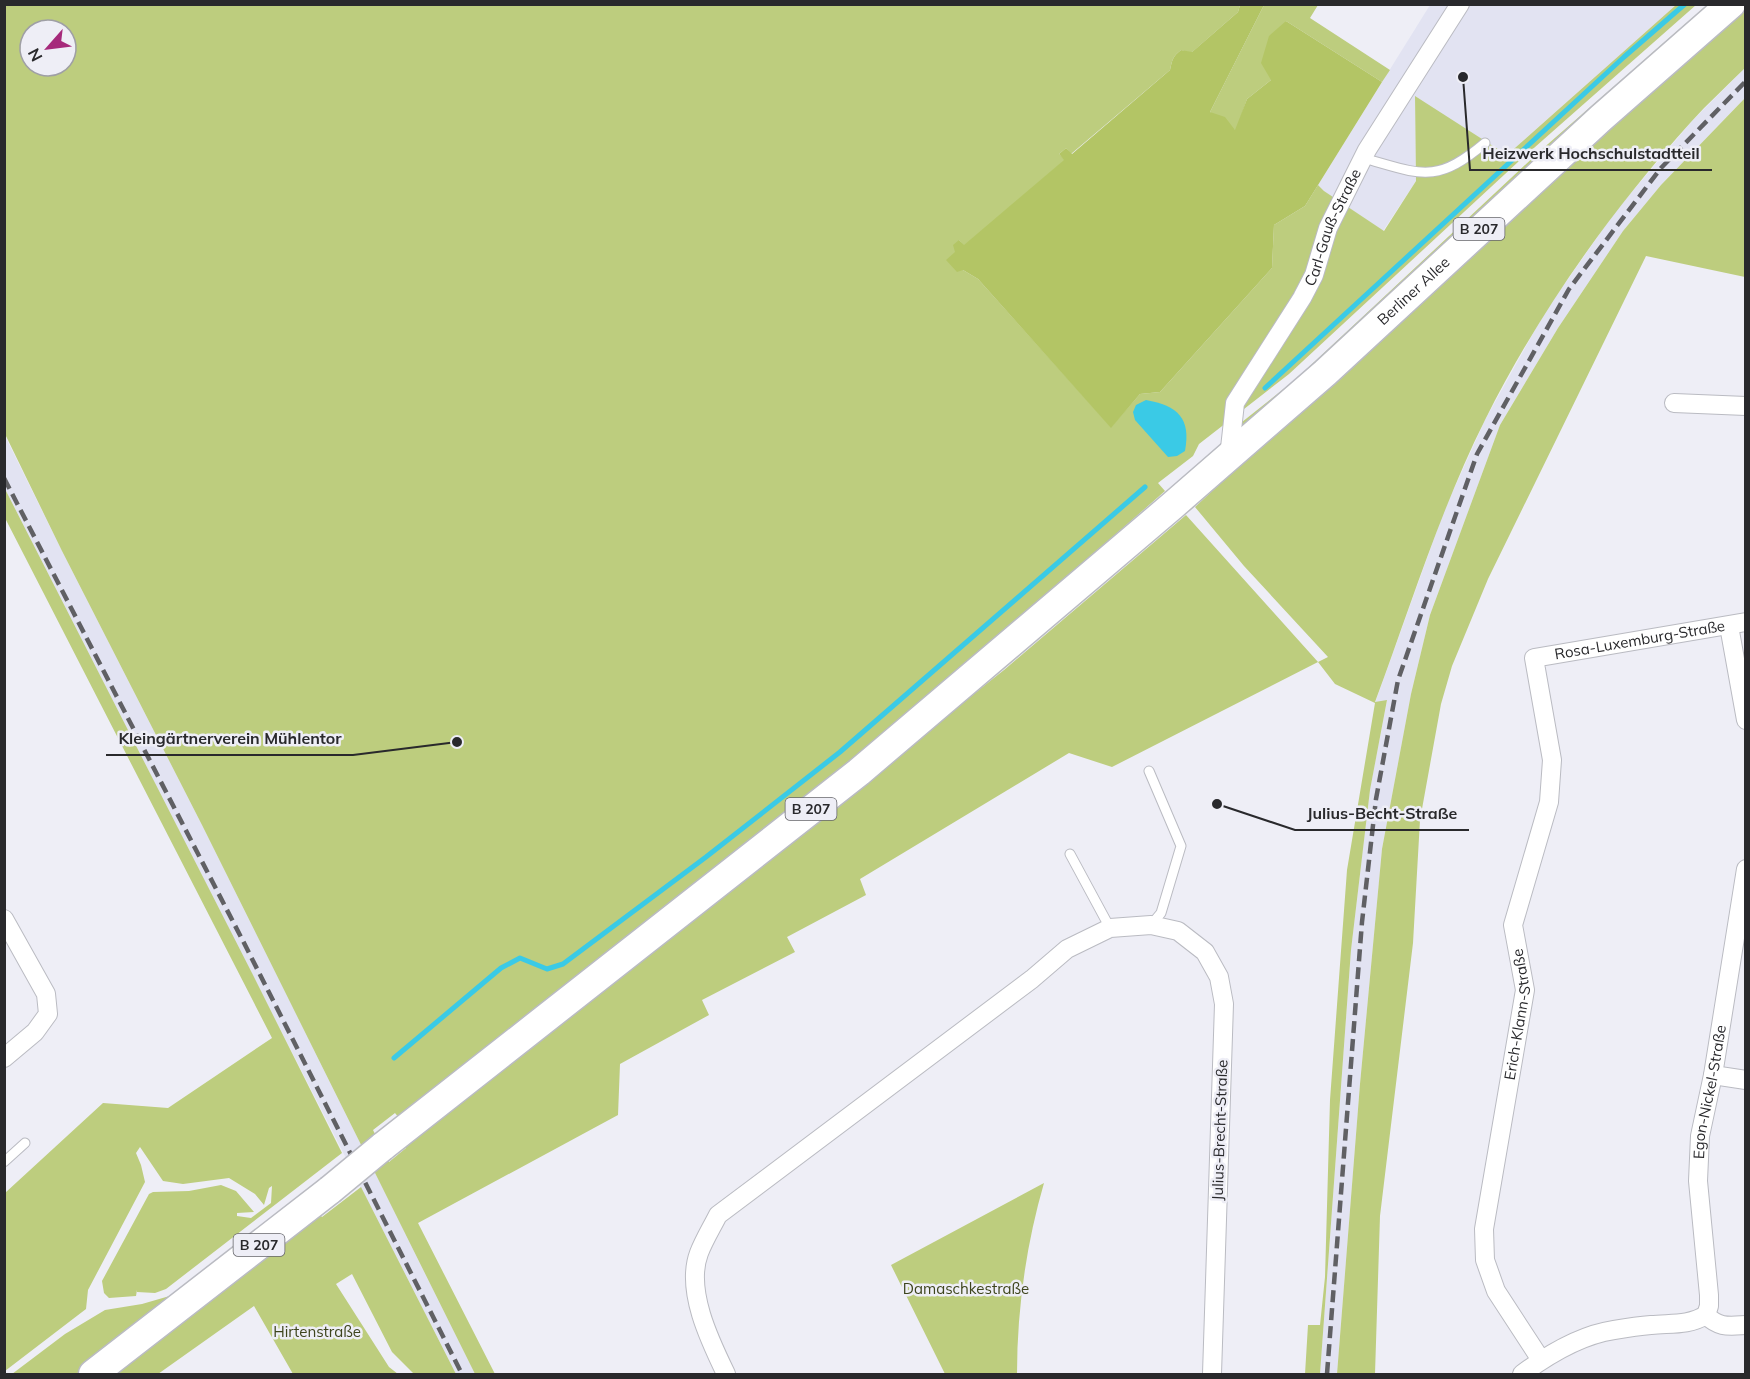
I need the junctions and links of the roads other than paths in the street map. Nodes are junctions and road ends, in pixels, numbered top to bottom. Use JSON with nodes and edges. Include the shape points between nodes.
{"nodes":[{"id":1,"x":1460,"y":4,"type":"edge"},
{"id":2,"x":1731,"y":4,"type":"edge"},
{"id":3,"x":1485,"y":143,"type":"dead end"},
{"id":4,"x":1363,"y":158,"type":"junction"},
{"id":5,"x":1674,"y":403,"type":"dead end"},
{"id":6,"x":1746,"y":406,"type":"edge"},
{"id":7,"x":1229,"y":457,"type":"junction"},
{"id":8,"x":1737,"y":624,"type":"edge"},
{"id":9,"x":1534,"y":658,"type":"joint"},
{"id":10,"x":1746,"y":720,"type":"edge"},
{"id":11,"x":1149,"y":771,"type":"dead end"},
{"id":12,"x":1071,"y":854,"type":"dead end"},
{"id":13,"x":1746,"y":869,"type":"edge"},
{"id":14,"x":4,"y":919,"type":"edge"},
{"id":15,"x":1151,"y":925,"type":"junction"},
{"id":16,"x":1110,"y":928,"type":"junction"},
{"id":17,"x":4,"y":1058,"type":"edge"},
{"id":18,"x":1713,"y":1075,"type":"junction"},
{"id":19,"x":1746,"y":1080,"type":"edge"},
{"id":20,"x":25,"y":1143,"type":"dead end"},
{"id":21,"x":4,"y":1162,"type":"edge"},
{"id":22,"x":1706,"y":1315,"type":"junction"},
{"id":23,"x":1746,"y":1325,"type":"edge"},
{"id":24,"x":1541,"y":1360,"type":"junction"},
{"id":25,"x":93,"y":1374,"type":"edge"},
{"id":26,"x":726,"y":1374,"type":"edge"},
{"id":27,"x":1212,"y":1374,"type":"edge"},
{"id":28,"x":1522,"y":1374,"type":"edge"}],
"edges":[{"from":1,"to":4,"type":"street","name":"Carl-Gauß-Straße"},
{"from":2,"to":7,"type":"main road","name":"Berliner Allee","number":"B 207"},
{"from":3,"to":4,"type":"lane","via":[[1453,167],[1436,172],[1416,172]]},
{"from":4,"to":7,"type":"street","name":"Carl-Gauß-Straße","via":[[1328,228],[1314,275],[1235,403]]},
{"from":5,"to":6,"type":"street"},
{"from":7,"to":25,"type":"main road","number":"B 207","bridge":true,"via":[[859,772]]},
{"from":8,"to":9,"type":"street","name":"Rosa-Luxemburg-Straße"},
{"from":8,"to":10,"type":"street"},
{"from":9,"to":24,"type":"street","name":"Erich-Klann-Straße","via":[[1552,760],[1551,781],[1549,802],[1513,925],[1525,990],[1484,1229],[1485,1260],[1496,1291]]},
{"from":11,"to":15,"type":"lane","via":[[1181,846],[1161,913]]},
{"from":12,"to":16,"type":"lane"},
{"from":13,"to":18,"type":"street","name":"Egon-Nickel-Straße"},
{"from":14,"to":17,"type":"street","via":[[45,994],[48,1014],[35,1032]]},
{"from":15,"to":16,"type":"street"},
{"from":15,"to":27,"type":"street","name":"Julius-Brecht-Straße","via":[[1178,931],[1205,952],[1219,977],[1224,1004]]},
{"from":16,"to":26,"type":"street","via":[[1067,949],[718,1215],[698,1254],[694,1282],[706,1331]]},
{"from":18,"to":19,"type":"street"},
{"from":18,"to":22,"type":"street","name":"Egon-Nickel-Straße","via":[[1698,1158],[1709,1295]]},
{"from":20,"to":21,"type":"lane"},
{"from":22,"to":23,"type":"street","via":[[1724,1327]]},
{"from":22,"to":24,"type":"street","via":[[1691,1323],[1610,1330]]},
{"from":24,"to":28,"type":"street"}]}
